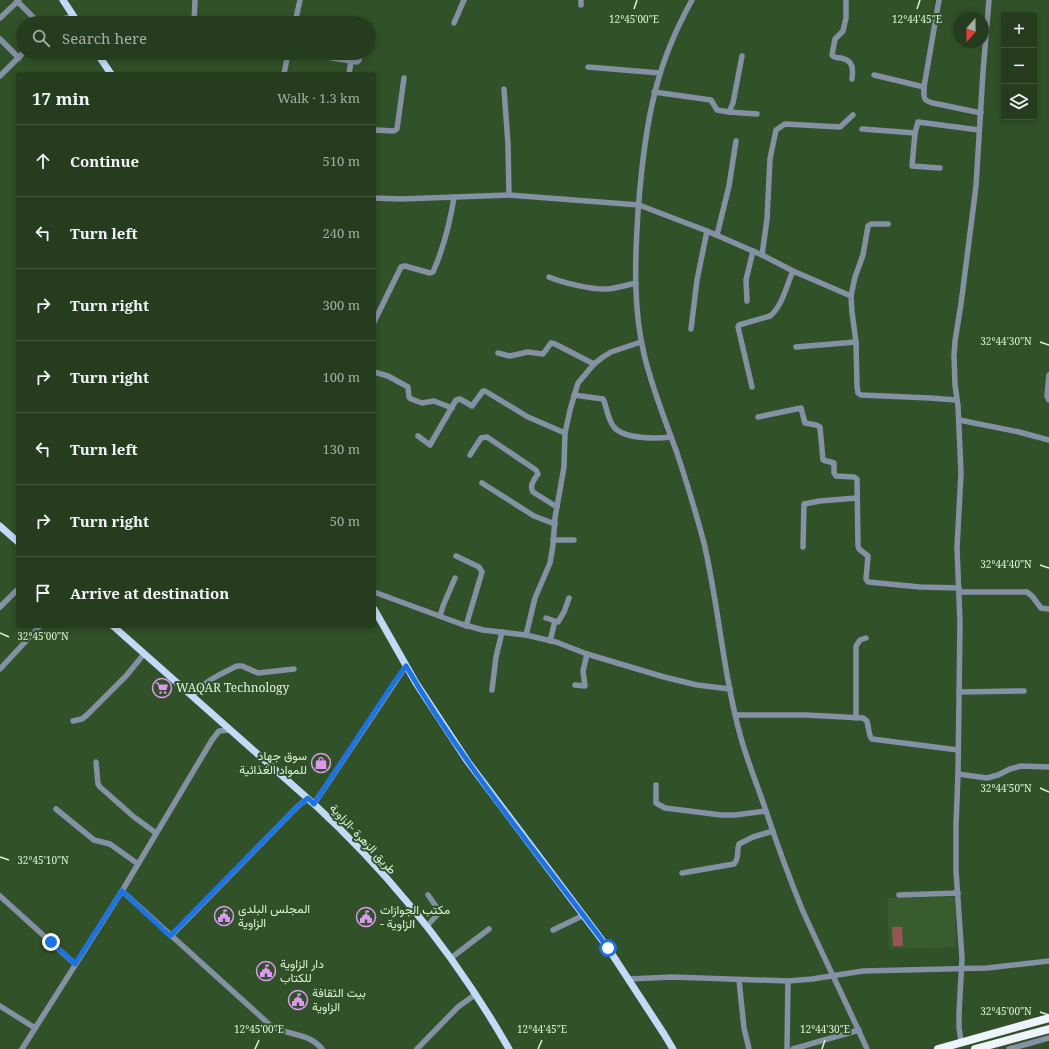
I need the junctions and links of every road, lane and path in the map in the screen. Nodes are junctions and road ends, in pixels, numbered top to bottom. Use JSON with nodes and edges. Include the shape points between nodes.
{"nodes":[{"id":1,"x":63,"y":0,"type":"edge"},
{"id":2,"x":195,"y":0,"type":"edge"},
{"id":3,"x":300,"y":0,"type":"edge"},
{"id":4,"x":464,"y":0,"type":"edge"},
{"id":5,"x":692,"y":0,"type":"edge"},
{"id":6,"x":846,"y":0,"type":"edge"},
{"id":7,"x":939,"y":0,"type":"edge"},
{"id":8,"x":989,"y":0,"type":"edge"},
{"id":9,"x":18,"y":1,"type":"edge"},
{"id":10,"x":32,"y":16,"type":"edge"},
{"id":11,"x":73,"y":16,"type":"edge"},
{"id":12,"x":194,"y":16,"type":"edge"},
{"id":13,"x":296,"y":16,"type":"edge"},
{"id":14,"x":0,"y":18,"type":"edge"},
{"id":15,"x":454,"y":23,"type":"dead end"},
{"id":16,"x":0,"y":39,"type":"edge"},
{"id":17,"x":16,"y":56,"type":"edge"},
{"id":18,"x":742,"y":56,"type":"dead end"},
{"id":19,"x":16,"y":60,"type":"edge"},
{"id":20,"x":102,"y":60,"type":"edge"},
{"id":21,"x":287,"y":60,"type":"edge"},
{"id":22,"x":345,"y":60,"type":"edge"},
{"id":23,"x":359,"y":60,"type":"edge"},
{"id":24,"x":351,"y":61,"type":"junction"},
{"id":25,"x":588,"y":67,"type":"dead end"},
{"id":26,"x":110,"y":72,"type":"edge"},
{"id":27,"x":284,"y":72,"type":"edge"},
{"id":28,"x":349,"y":72,"type":"edge"},
{"id":29,"x":660,"y":73,"type":"junction"},
{"id":30,"x":0,"y":76,"type":"edge"},
{"id":31,"x":874,"y":76,"type":"dead end"},
{"id":32,"x":404,"y":78,"type":"dead end"},
{"id":33,"x":852,"y":79,"type":"dead end"},
{"id":34,"x":924,"y":87,"type":"junction"},
{"id":35,"x":504,"y":89,"type":"dead end"},
{"id":36,"x":654,"y":92,"type":"junction"},
{"id":37,"x":730,"y":112,"type":"junction"},
{"id":38,"x":981,"y":113,"type":"junction"},
{"id":39,"x":757,"y":114,"type":"dead end"},
{"id":40,"x":853,"y":115,"type":"dead end"},
{"id":41,"x":862,"y":129,"type":"dead end"},
{"id":42,"x":376,"y":130,"type":"edge"},
{"id":43,"x":979,"y":130,"type":"junction"},
{"id":44,"x":915,"y":133,"type":"junction"},
{"id":45,"x":736,"y":141,"type":"dead end"},
{"id":46,"x":940,"y":168,"type":"dead end"},
{"id":47,"x":509,"y":195,"type":"junction"},
{"id":48,"x":454,"y":197,"type":"junction"},
{"id":49,"x":376,"y":198,"type":"edge"},
{"id":50,"x":639,"y":205,"type":"junction"},
{"id":51,"x":888,"y":224,"type":"dead end"},
{"id":52,"x":708,"y":231,"type":"junction"},
{"id":53,"x":717,"y":235,"type":"junction"},
{"id":54,"x":753,"y":251,"type":"junction"},
{"id":55,"x":762,"y":255,"type":"junction"},
{"id":56,"x":793,"y":271,"type":"junction"},
{"id":57,"x":549,"y":277,"type":"dead end"},
{"id":58,"x":636,"y":283,"type":"junction"},
{"id":59,"x":851,"y":296,"type":"junction"},
{"id":60,"x":747,"y":301,"type":"dead end"},
{"id":61,"x":376,"y":318,"type":"edge"},
{"id":62,"x":691,"y":329,"type":"dead end"},
{"id":63,"x":641,"y":342,"type":"junction"},
{"id":64,"x":856,"y":342,"type":"junction"},
{"id":65,"x":796,"y":347,"type":"dead end"},
{"id":66,"x":498,"y":353,"type":"dead end"},
{"id":67,"x":594,"y":364,"type":"junction"},
{"id":68,"x":376,"y":373,"type":"edge"},
{"id":69,"x":1049,"y":375,"type":"edge"},
{"id":70,"x":752,"y":387,"type":"dead end"},
{"id":71,"x":574,"y":395,"type":"junction"},
{"id":72,"x":956,"y":400,"type":"junction"},
{"id":73,"x":1049,"y":400,"type":"edge"},
{"id":74,"x":452,"y":408,"type":"junction"},
{"id":75,"x":758,"y":417,"type":"dead end"},
{"id":76,"x":959,"y":420,"type":"junction"},
{"id":77,"x":565,"y":433,"type":"junction"},
{"id":78,"x":418,"y":436,"type":"dead end"},
{"id":79,"x":671,"y":437,"type":"junction"},
{"id":80,"x":1049,"y":440,"type":"edge"},
{"id":81,"x":470,"y":455,"type":"dead end"},
{"id":82,"x":482,"y":484,"type":"dead end"},
{"id":83,"x":857,"y":498,"type":"junction"},
{"id":84,"x":557,"y":507,"type":"junction"},
{"id":85,"x":554,"y":524,"type":"junction"},
{"id":86,"x":0,"y":526,"type":"edge"},
{"id":87,"x":16,"y":540,"type":"edge"},
{"id":88,"x":554,"y":540,"type":"junction"},
{"id":89,"x":574,"y":540,"type":"dead end"},
{"id":90,"x":803,"y":547,"type":"dead end"},
{"id":91,"x":456,"y":556,"type":"dead end"},
{"id":92,"x":455,"y":578,"type":"dead end"},
{"id":93,"x":959,"y":590,"type":"junction"},
{"id":94,"x":16,"y":591,"type":"edge"},
{"id":95,"x":376,"y":593,"type":"edge"},
{"id":96,"x":569,"y":598,"type":"dead end"},
{"id":97,"x":0,"y":607,"type":"edge"},
{"id":98,"x":1049,"y":609,"type":"edge"},
{"id":99,"x":376,"y":613,"type":"edge"},
{"id":100,"x":440,"y":616,"type":"junction"},
{"id":101,"x":466,"y":626,"type":"junction"},
{"id":102,"x":38,"y":628,"type":"edge"},
{"id":103,"x":115,"y":628,"type":"edge"},
{"id":104,"x":502,"y":632,"type":"junction"},
{"id":105,"x":526,"y":635,"type":"junction"},
{"id":106,"x":866,"y":638,"type":"dead end"},
{"id":107,"x":550,"y":641,"type":"junction"},
{"id":108,"x":144,"y":654,"type":"junction"},
{"id":109,"x":587,"y":654,"type":"junction"},
{"id":110,"x":406,"y":666,"type":"junction"},
{"id":111,"x":0,"y":669,"type":"edge"},
{"id":112,"x":294,"y":669,"type":"dead end"},
{"id":113,"x":575,"y":685,"type":"dead end"},
{"id":114,"x":730,"y":689,"type":"junction"},
{"id":115,"x":492,"y":690,"type":"dead end"},
{"id":116,"x":1024,"y":691,"type":"dead end"},
{"id":117,"x":959,"y":692,"type":"junction"},
{"id":118,"x":193,"y":696,"type":"junction"},
{"id":119,"x":736,"y":716,"type":"junction"},
{"id":120,"x":856,"y":718,"type":"junction"},
{"id":121,"x":73,"y":721,"type":"dead end"},
{"id":122,"x":230,"y":730,"type":"junction"},
{"id":123,"x":958,"y":750,"type":"junction"},
{"id":124,"x":96,"y":762,"type":"dead end"},
{"id":125,"x":1049,"y":767,"type":"edge"},
{"id":126,"x":958,"y":774,"type":"junction"},
{"id":127,"x":656,"y":785,"type":"dead end"},
{"id":128,"x":308,"y":798,"type":"junction"},
{"id":129,"x":314,"y":804,"type":"junction"},
{"id":130,"x":56,"y":809,"type":"dead end"},
{"id":131,"x":766,"y":811,"type":"junction"},
{"id":132,"x":773,"y":831,"type":"junction"},
{"id":133,"x":156,"y":833,"type":"junction"},
{"id":134,"x":138,"y":864,"type":"junction"},
{"id":135,"x":682,"y":873,"type":"dead end"},
{"id":136,"x":122,"y":891,"type":"junction"},
{"id":137,"x":958,"y":893,"type":"junction"},
{"id":138,"x":428,"y":895,"type":"dead end"},
{"id":139,"x":899,"y":895,"type":"dead end"},
{"id":140,"x":0,"y":896,"type":"edge"},
{"id":141,"x":584,"y":916,"type":"junction"},
{"id":142,"x":427,"y":926,"type":"junction"},
{"id":143,"x":489,"y":929,"type":"dead end"},
{"id":144,"x":553,"y":930,"type":"dead end"},
{"id":145,"x":170,"y":936,"type":"junction"},
{"id":146,"x":451,"y":958,"type":"junction"},
{"id":147,"x":1049,"y":962,"type":"edge"},
{"id":148,"x":75,"y":964,"type":"junction"},
{"id":149,"x":961,"y":968,"type":"junction"},
{"id":150,"x":833,"y":976,"type":"junction"},
{"id":151,"x":629,"y":979,"type":"junction"},
{"id":152,"x":739,"y":980,"type":"junction"},
{"id":153,"x":788,"y":980,"type":"junction"},
{"id":154,"x":476,"y":994,"type":"junction"},
{"id":155,"x":0,"y":1006,"type":"edge"},
{"id":156,"x":1049,"y":1018,"type":"edge"},
{"id":157,"x":35,"y":1028,"type":"junction"},
{"id":158,"x":1049,"y":1029,"type":"edge"},
{"id":159,"x":859,"y":1030,"type":"junction"},
{"id":160,"x":1049,"y":1038,"type":"edge"},
{"id":161,"x":1036,"y":1041,"type":"junction"},
{"id":162,"x":961,"y":1042,"type":"junction"},
{"id":163,"x":22,"y":1049,"type":"edge"},
{"id":164,"x":322,"y":1049,"type":"edge"},
{"id":165,"x":417,"y":1049,"type":"edge"},
{"id":166,"x":509,"y":1049,"type":"edge"},
{"id":167,"x":673,"y":1049,"type":"edge"},
{"id":168,"x":749,"y":1049,"type":"edge"},
{"id":169,"x":787,"y":1049,"type":"edge"},
{"id":170,"x":793,"y":1049,"type":"edge"},
{"id":171,"x":867,"y":1049,"type":"edge"},
{"id":172,"x":938,"y":1049,"type":"edge"},
{"id":173,"x":975,"y":1049,"type":"edge"},
{"id":174,"x":1009,"y":1049,"type":"edge"},
{"id":175,"x":1036,"y":1049,"type":"edge"}],
"edges":[{"from":1,"to":11,"type":"main road"},
{"from":2,"to":12,"type":"street"},
{"from":3,"to":13,"type":"street"},
{"from":4,"to":15,"type":"street"},
{"from":5,"to":29,"type":"street","via":[[679,23]]},
{"from":6,"to":33,"type":"street","via":[[843,31],[835,39],[832,55],[851,63]]},
{"from":7,"to":34,"type":"street"},
{"from":8,"to":38,"type":"street"},
{"from":9,"to":10,"type":"street"},
{"from":9,"to":14,"type":"street"},
{"from":16,"to":17,"type":"street"},
{"from":18,"to":37,"type":"street"},
{"from":19,"to":30,"type":"street"},
{"from":20,"to":26,"type":"main road"},
{"from":21,"to":27,"type":"street"},
{"from":22,"to":24,"type":"street"},
{"from":23,"to":24,"type":"street"},
{"from":24,"to":28,"type":"street"},
{"from":25,"to":29,"type":"street"},
{"from":29,"to":36,"type":"street"},
{"from":31,"to":34,"type":"street"},
{"from":32,"to":42,"type":"street","via":[[397,129]]},
{"from":34,"to":38,"type":"street","via":[[924,98],[927,102]]},
{"from":35,"to":47,"type":"street"},
{"from":36,"to":37,"type":"street","via":[[711,100],[718,110]]},
{"from":36,"to":50,"type":"street","via":[[642,159]]},
{"from":37,"to":39,"type":"street"},
{"from":38,"to":43,"type":"street"},
{"from":40,"to":55,"type":"street","via":[[840,127],[785,124],[776,130],[770,159]]},
{"from":41,"to":44,"type":"street"},
{"from":43,"to":44,"type":"street","via":[[918,122]]},
{"from":43,"to":72,"type":"street","via":[[976,186],[955,341]]},
{"from":44,"to":46,"type":"street","via":[[912,166]]},
{"from":45,"to":53,"type":"street","via":[[729,186]]},
{"from":47,"to":48,"type":"street"},
{"from":47,"to":50,"type":"street"},
{"from":48,"to":49,"type":"street"},
{"from":48,"to":61,"type":"street","via":[[450,224],[433,272],[401,267]]},
{"from":50,"to":52,"type":"street"},
{"from":50,"to":58,"type":"street"},
{"from":51,"to":59,"type":"street","via":[[868,226]]},
{"from":52,"to":53,"type":"street"},
{"from":52,"to":62,"type":"street","via":[[697,280]]},
{"from":53,"to":54,"type":"street"},
{"from":54,"to":55,"type":"street"},
{"from":54,"to":60,"type":"street","via":[[746,280]]},
{"from":55,"to":56,"type":"street"},
{"from":56,"to":59,"type":"street"},
{"from":56,"to":70,"type":"street","via":[[773,313],[738,327]]},
{"from":57,"to":58,"type":"street","via":[[608,289]]},
{"from":58,"to":63,"type":"street"},
{"from":59,"to":64,"type":"street"},
{"from":63,"to":67,"type":"street","via":[[611,352]]},
{"from":63,"to":79,"type":"street","via":[[650,380]]},
{"from":64,"to":65,"type":"street"},
{"from":64,"to":72,"type":"street","via":[[856,386],[860,395]]},
{"from":66,"to":67,"type":"street","via":[[510,356],[528,352],[543,354],[551,343]]},
{"from":67,"to":71,"type":"street","via":[[581,379]]},
{"from":68,"to":74,"type":"street","via":[[408,387],[411,399],[422,403],[434,401]]},
{"from":69,"to":73,"type":"street"},
{"from":71,"to":77,"type":"street"},
{"from":71,"to":79,"type":"street","via":[[604,400],[610,422],[620,432],[654,439]]},
{"from":72,"to":76,"type":"street"},
{"from":74,"to":77,"type":"street","via":[[460,399],[470,406],[474,405],[485,391],[528,417]]},
{"from":74,"to":78,"type":"street","via":[[431,445]]},
{"from":75,"to":83,"type":"street","via":[[802,409],[805,423],[820,427],[823,460],[834,463],[836,476],[857,479]]},
{"from":76,"to":80,"type":"street"},
{"from":76,"to":93,"type":"street"},
{"from":77,"to":84,"type":"street","via":[[564,467]]},
{"from":79,"to":114,"type":"street","via":[[704,545]]},
{"from":81,"to":84,"type":"street","via":[[481,438],[487,437],[536,470],[538,474],[531,485],[531,490]]},
{"from":82,"to":85,"type":"street","via":[[534,516]]},
{"from":83,"to":90,"type":"street","via":[[804,504]]},
{"from":83,"to":93,"type":"street","via":[[858,546],[868,556],[868,582]]},
{"from":84,"to":85,"type":"street"},
{"from":85,"to":88,"type":"street"},
{"from":86,"to":87,"type":"main road"},
{"from":88,"to":89,"type":"street"},
{"from":88,"to":105,"type":"street","via":[[550,563],[535,598]]},
{"from":91,"to":101,"type":"street","via":[[479,567],[482,572]]},
{"from":92,"to":100,"type":"street"},
{"from":93,"to":98,"type":"street","via":[[1027,592],[1041,608]]},
{"from":93,"to":117,"type":"street"},
{"from":94,"to":97,"type":"street"},
{"from":95,"to":100,"type":"street"},
{"from":96,"to":107,"type":"street","via":[[558,622],[546,618],[555,621]]},
{"from":99,"to":110,"type":"main road"},
{"from":100,"to":101,"type":"street"},
{"from":101,"to":104,"type":"street"},
{"from":102,"to":111,"type":"street"},
{"from":103,"to":108,"type":"main road","name":"طريق الزهرة -الزاوية"},
{"from":104,"to":105,"type":"street"},
{"from":104,"to":115,"type":"street"},
{"from":105,"to":107,"type":"street"},
{"from":106,"to":120,"type":"street","via":[[860,640],[856,646]]},
{"from":107,"to":109,"type":"street"},
{"from":108,"to":118,"type":"main road","name":"طريق الزهرة -الزاوية"},
{"from":108,"to":121,"type":"street","via":[[130,672],[87,715]]},
{"from":109,"to":113,"type":"street","via":[[583,671],[585,686]]},
{"from":109,"to":114,"type":"street","via":[[664,677]]},
{"from":110,"to":129,"type":"street"},
{"from":110,"to":141,"type":"main road","via":[[473,768]]},
{"from":112,"to":118,"type":"street","via":[[258,673],[237,666],[204,684]]},
{"from":114,"to":119,"type":"street"},
{"from":116,"to":117,"type":"street"},
{"from":117,"to":123,"type":"street"},
{"from":118,"to":122,"type":"main road","name":"طريق الزهرة -الزاوية"},
{"from":119,"to":120,"type":"street","via":[[806,715]]},
{"from":119,"to":131,"type":"street","via":[[748,761]]},
{"from":120,"to":123,"type":"street","via":[[866,719],[872,739]]},
{"from":122,"to":128,"type":"main road","name":"طريق الزهرة -الزاوية"},
{"from":122,"to":133,"type":"street","via":[[219,731],[212,740]]},
{"from":123,"to":126,"type":"street"},
{"from":124,"to":133,"type":"street","via":[[100,787]]},
{"from":125,"to":126,"type":"street","via":[[1022,766],[987,778]]},
{"from":126,"to":137,"type":"street"},
{"from":127,"to":131,"type":"street","via":[[656,803],[665,808],[721,815]]},
{"from":128,"to":129,"type":"main road","name":"طريق الزهرة -الزاوية"},
{"from":128,"to":145,"type":"street"},
{"from":129,"to":142,"type":"main road","name":"طريق الزهرة -الزاوية","via":[[365,856]]},
{"from":130,"to":134,"type":"street","via":[[94,840],[110,844]]},
{"from":131,"to":132,"type":"street"},
{"from":132,"to":135,"type":"street","via":[[739,844],[738,858],[734,864]]},
{"from":132,"to":150,"type":"street","via":[[802,909]]},
{"from":133,"to":134,"type":"street"},
{"from":134,"to":136,"type":"street"},
{"from":136,"to":145,"type":"street"},
{"from":136,"to":148,"type":"street"},
{"from":137,"to":139,"type":"street"},
{"from":137,"to":149,"type":"street"},
{"from":138,"to":142,"type":"street","via":[[438,909],[437,915]]},
{"from":140,"to":148,"type":"street"},
{"from":141,"to":144,"type":"street"},
{"from":141,"to":151,"type":"main road"},
{"from":142,"to":146,"type":"main road","name":"طريق الزهرة -الزاوية"},
{"from":143,"to":146,"type":"street"},
{"from":145,"to":164,"type":"street","via":[[270,1025],[311,1039]]},
{"from":146,"to":154,"type":"main road","name":"طريق الزهرة -الزاوية"},
{"from":147,"to":149,"type":"street"},
{"from":148,"to":157,"type":"street"},
{"from":149,"to":150,"type":"street","via":[[863,971]]},
{"from":149,"to":162,"type":"street"},
{"from":150,"to":153,"type":"street"},
{"from":150,"to":159,"type":"street"},
{"from":151,"to":152,"type":"street","via":[[672,977]]},
{"from":151,"to":167,"type":"main road"},
{"from":152,"to":153,"type":"street"},
{"from":152,"to":168,"type":"street"},
{"from":153,"to":169,"type":"street"},
{"from":154,"to":165,"type":"street","via":[[458,1007]]},
{"from":154,"to":166,"type":"main road","name":"طريق الزهرة -الزاوية"},
{"from":155,"to":157,"type":"street"},
{"from":156,"to":162,"type":"highway"},
{"from":157,"to":163,"type":"street"},
{"from":158,"to":173,"type":"highway"},
{"from":159,"to":170,"type":"street"},
{"from":159,"to":171,"type":"street"},
{"from":160,"to":161,"type":"street"},
{"from":161,"to":174,"type":"street"},
{"from":161,"to":175,"type":"street"},
{"from":162,"to":172,"type":"highway"}]}
